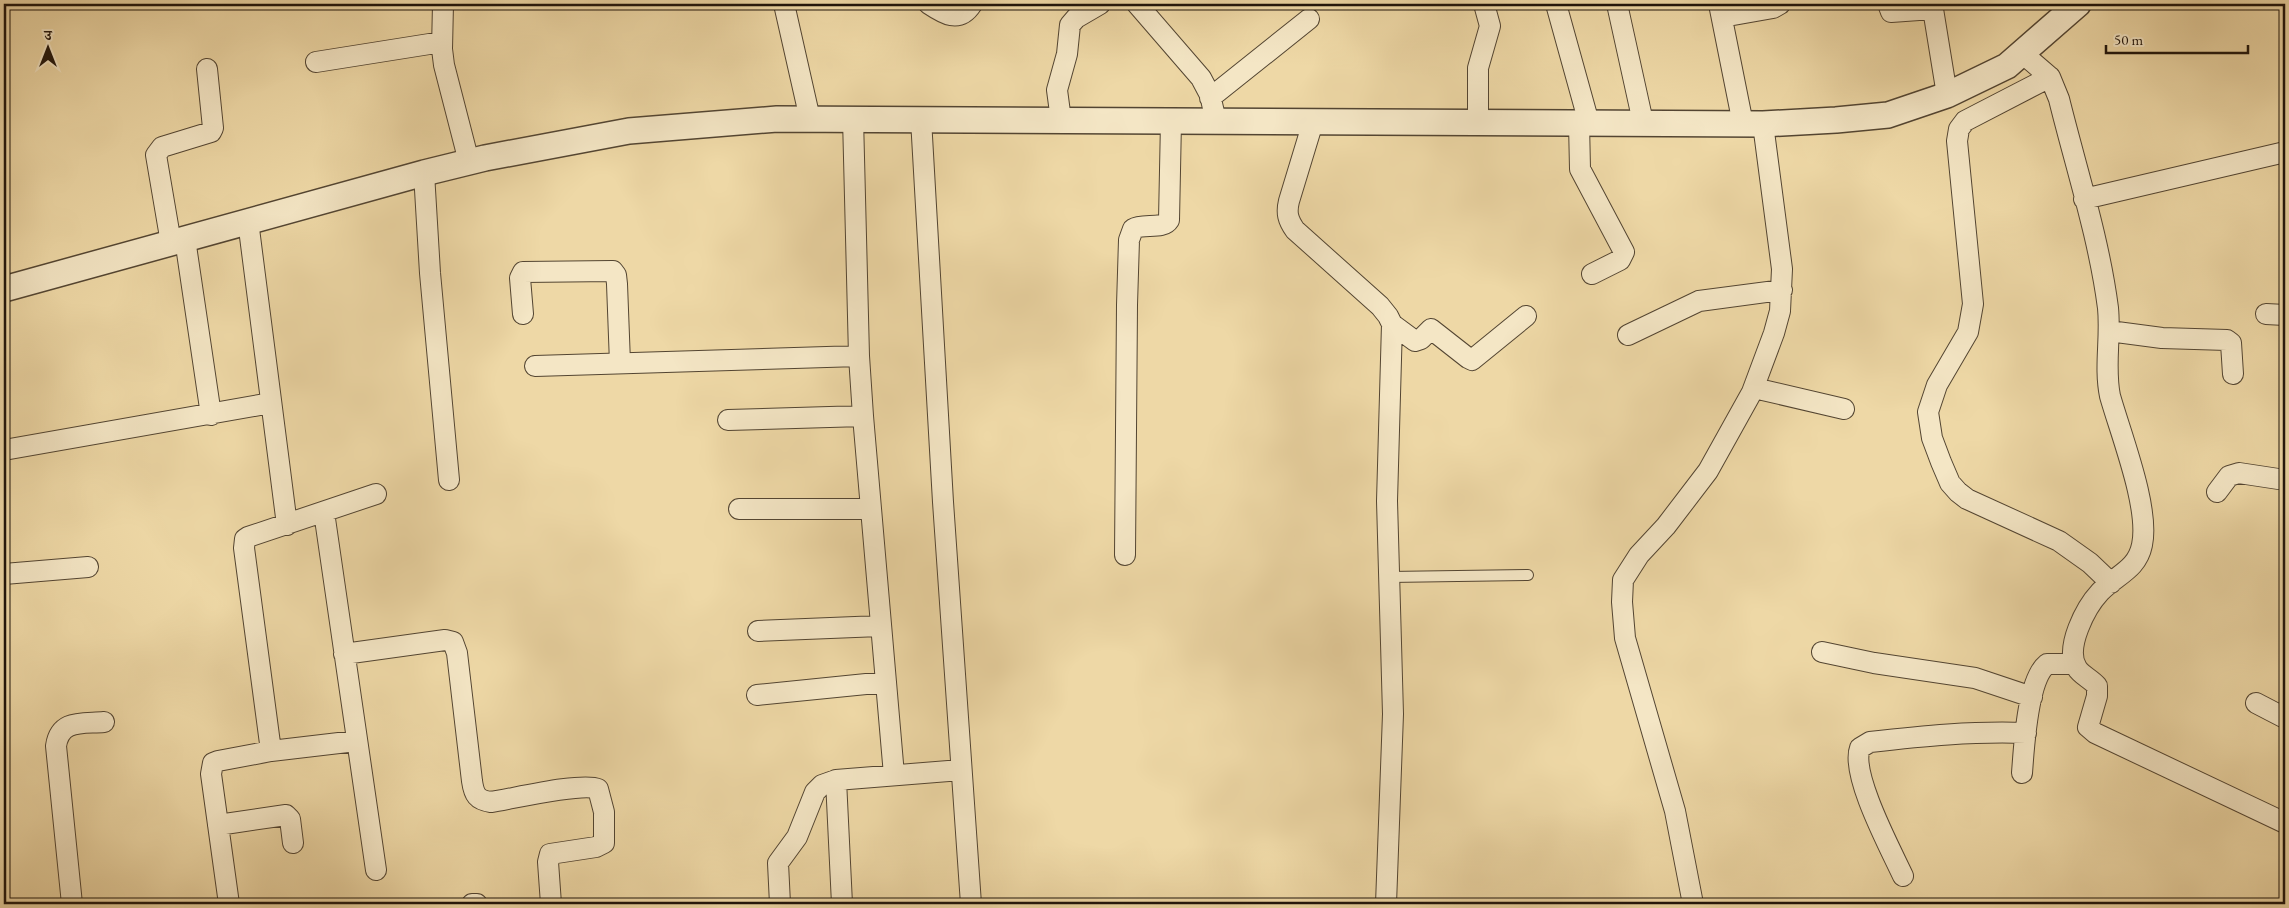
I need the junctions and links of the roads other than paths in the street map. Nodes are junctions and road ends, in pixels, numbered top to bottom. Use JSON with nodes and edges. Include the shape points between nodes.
{"nodes":[{"id":1,"x":443,"y":4,"type":"edge"},
{"id":2,"x":784,"y":4,"type":"edge"},
{"id":3,"x":929,"y":4,"type":"edge"},
{"id":4,"x":972,"y":4,"type":"edge"},
{"id":5,"x":1100,"y":4,"type":"edge"},
{"id":6,"x":1136,"y":4,"type":"edge"},
{"id":7,"x":1484,"y":4,"type":"edge"},
{"id":8,"x":1556,"y":4,"type":"edge"},
{"id":9,"x":1618,"y":4,"type":"edge"},
{"id":10,"x":1780,"y":4,"type":"edge"},
{"id":11,"x":1888,"y":4,"type":"edge"},
{"id":12,"x":2078,"y":4,"type":"edge"},
{"id":13,"x":1721,"y":10,"type":"edge"},
{"id":14,"x":1309,"y":19,"type":"dead end"},
{"id":15,"x":442,"y":42,"type":"junction"},
{"id":16,"x":316,"y":62,"type":"dead end"},
{"id":17,"x":2035,"y":64,"type":"junction"},
{"id":18,"x":207,"y":69,"type":"dead end"},
{"id":19,"x":1947,"y":95,"type":"junction"},
{"id":20,"x":1213,"y":109,"type":"junction"},
{"id":21,"x":810,"y":119,"type":"junction"},
{"id":22,"x":1061,"y":120,"type":"junction"},
{"id":23,"x":1643,"y":122,"type":"junction"},
{"id":24,"x":1478,"y":123,"type":"junction"},
{"id":25,"x":1759,"y":131,"type":"junction"},
{"id":26,"x":1310,"y":133,"type":"junction"},
{"id":27,"x":1581,"y":133,"type":"junction"},
{"id":28,"x":853,"y":134,"type":"junction"},
{"id":29,"x":922,"y":134,"type":"junction"},
{"id":30,"x":1171,"y":134,"type":"junction"},
{"id":31,"x":2285,"y":152,"type":"edge"},
{"id":32,"x":469,"y":162,"type":"junction"},
{"id":33,"x":424,"y":183,"type":"junction"},
{"id":34,"x":2084,"y":199,"type":"junction"},
{"id":35,"x":250,"y":235,"type":"junction"},
{"id":36,"x":184,"y":249,"type":"junction"},
{"id":37,"x":1592,"y":274,"type":"dead end"},
{"id":38,"x":4,"y":289,"type":"edge"},
{"id":39,"x":1782,"y":290,"type":"junction"},
{"id":40,"x":523,"y":314,"type":"dead end"},
{"id":41,"x":1526,"y":316,"type":"dead end"},
{"id":42,"x":1392,"y":324,"type":"junction"},
{"id":43,"x":2109,"y":331,"type":"junction"},
{"id":44,"x":1628,"y":335,"type":"dead end"},
{"id":45,"x":859,"y":356,"type":"junction"},
{"id":46,"x":620,"y":363,"type":"junction"},
{"id":47,"x":535,"y":366,"type":"dead end"},
{"id":48,"x":2233,"y":374,"type":"dead end"},
{"id":49,"x":1754,"y":388,"type":"junction"},
{"id":50,"x":271,"y":403,"type":"junction"},
{"id":51,"x":1844,"y":410,"type":"dead end"},
{"id":52,"x":211,"y":414,"type":"junction"},
{"id":53,"x":863,"y":416,"type":"junction"},
{"id":54,"x":728,"y":420,"type":"dead end"},
{"id":55,"x":4,"y":450,"type":"edge"},
{"id":56,"x":449,"y":480,"type":"dead end"},
{"id":57,"x":2285,"y":480,"type":"edge"},
{"id":58,"x":2217,"y":492,"type":"dead end"},
{"id":59,"x":376,"y":494,"type":"dead end"},
{"id":60,"x":739,"y":508,"type":"dead end"},
{"id":61,"x":871,"y":508,"type":"junction"},
{"id":62,"x":324,"y":512,"type":"junction"},
{"id":63,"x":287,"y":525,"type":"junction"},
{"id":64,"x":1125,"y":555,"type":"dead end"},
{"id":65,"x":88,"y":567,"type":"dead end"},
{"id":66,"x":4,"y":574,"type":"edge"},
{"id":67,"x":1528,"y":575,"type":"dead end"},
{"id":68,"x":1389,"y":577,"type":"junction"},
{"id":69,"x":2111,"y":583,"type":"junction"},
{"id":70,"x":880,"y":626,"type":"junction"},
{"id":71,"x":758,"y":631,"type":"dead end"},
{"id":72,"x":1822,"y":652,"type":"dead end"},
{"id":73,"x":344,"y":654,"type":"junction"},
{"id":74,"x":2075,"y":664,"type":"junction"},
{"id":75,"x":886,"y":682,"type":"junction"},
{"id":76,"x":757,"y":695,"type":"dead end"},
{"id":77,"x":2032,"y":697,"type":"junction"},
{"id":78,"x":2256,"y":703,"type":"dead end"},
{"id":79,"x":2285,"y":718,"type":"edge"},
{"id":80,"x":104,"y":722,"type":"dead end"},
{"id":81,"x":2026,"y":734,"type":"junction"},
{"id":82,"x":356,"y":741,"type":"junction"},
{"id":83,"x":271,"y":751,"type":"junction"},
{"id":84,"x":961,"y":770,"type":"junction"},
{"id":85,"x":2022,"y":773,"type":"dead end"},
{"id":86,"x":894,"y":776,"type":"junction"},
{"id":87,"x":836,"y":780,"type":"junction"},
{"id":88,"x":2285,"y":823,"type":"edge"},
{"id":89,"x":218,"y":825,"type":"junction"},
{"id":90,"x":293,"y":843,"type":"dead end"},
{"id":91,"x":376,"y":870,"type":"dead end"},
{"id":92,"x":1903,"y":876,"type":"dead end"},
{"id":93,"x":72,"y":904,"type":"edge"},
{"id":94,"x":229,"y":904,"type":"edge"},
{"id":95,"x":472,"y":904,"type":"edge"},
{"id":96,"x":477,"y":904,"type":"edge"},
{"id":97,"x":551,"y":904,"type":"edge"},
{"id":98,"x":780,"y":904,"type":"edge"},
{"id":99,"x":842,"y":904,"type":"edge"},
{"id":100,"x":971,"y":904,"type":"edge"},
{"id":101,"x":1386,"y":904,"type":"edge"},
{"id":102,"x":1693,"y":904,"type":"edge"}],
"edges":[{"from":1,"to":15,"type":"street"},
{"from":2,"to":21,"type":"street"},
{"from":3,"to":4,"type":"street","via":[[953,17],[961,15]]},
{"from":5,"to":22,"type":"street","via":[[1070,25],[1067,54],[1057,90]]},
{"from":6,"to":20,"type":"street","via":[[1201,78]]},
{"from":7,"to":24,"type":"street","via":[[1490,26],[1478,68]]},
{"from":8,"to":27,"type":"street"},
{"from":9,"to":23,"type":"street"},
{"from":10,"to":13,"type":"street","via":[[1773,8]]},
{"from":11,"to":19,"type":"street","via":[[1891,12],[1933,9]]},
{"from":12,"to":17,"type":"street"},
{"from":13,"to":25,"type":"street"},
{"from":14,"to":20,"type":"street"},
{"from":15,"to":16,"type":"street"},
{"from":15,"to":32,"type":"street","via":[[448,84]]},
{"from":17,"to":19,"type":"street","via":[[2007,66]]},
{"from":17,"to":34,"type":"street","via":[[2059,99]]},
{"from":17,"to":69,"type":"street","via":[[1959,129],[1957,141],[1972,281],[1972,312],[1968,332],[1930,402],[1929,423],[1941,462],[1950,483],[1958,492],[2059,541]]},
{"from":18,"to":36,"type":"street","via":[[211,132],[162,147],[156,155]]},
{"from":19,"to":25,"type":"street","via":[[1888,115]]},
{"from":20,"to":26,"type":"street"},
{"from":20,"to":30,"type":"street"},
{"from":21,"to":28,"type":"street"},
{"from":21,"to":32,"type":"street","via":[[629,131]]},
{"from":22,"to":29,"type":"street"},
{"from":22,"to":30,"type":"street"},
{"from":23,"to":25,"type":"street"},
{"from":23,"to":27,"type":"street"},
{"from":24,"to":26,"type":"street"},
{"from":24,"to":27,"type":"street"},
{"from":25,"to":39,"type":"street","via":[[1782,269]]},
{"from":26,"to":42,"type":"street","via":[[1289,201],[1288,220],[1295,230],[1380,306]]},
{"from":27,"to":37,"type":"street","via":[[1580,169],[1624,252],[1620,260]]},
{"from":28,"to":29,"type":"street"},
{"from":28,"to":45,"type":"street"},
{"from":29,"to":84,"type":"street"},
{"from":30,"to":64,"type":"street","via":[[1169,220],[1164,225],[1138,226],[1133,229],[1129,240]]},
{"from":31,"to":34,"type":"street"},
{"from":32,"to":33,"type":"street"},
{"from":33,"to":35,"type":"street"},
{"from":33,"to":56,"type":"street"},
{"from":34,"to":43,"type":"street","via":[[2105,290]]},
{"from":35,"to":36,"type":"street"},
{"from":35,"to":50,"type":"street"},
{"from":36,"to":38,"type":"street"},
{"from":36,"to":52,"type":"street"},
{"from":39,"to":44,"type":"street","via":[[1699,301]]},
{"from":39,"to":49,"type":"street","via":[[1780,311]]},
{"from":40,"to":46,"type":"street","via":[[520,278],[523,272],[613,271],[617,284]]},
{"from":41,"to":42,"type":"street","via":[[1472,360],[1431,329],[1421,340],[1415,341]]},
{"from":42,"to":68,"type":"street","via":[[1387,501]]},
{"from":43,"to":48,"type":"street","via":[[2162,338],[2227,340],[2232,347]]},
{"from":43,"to":69,"type":"street","via":[[2107,383],[2139,496],[2144,529],[2142,546],[2134,565]]},
{"from":45,"to":46,"type":"street"},
{"from":45,"to":53,"type":"street"},
{"from":46,"to":47,"type":"street"},
{"from":49,"to":51,"type":"street"},
{"from":49,"to":102,"type":"street","via":[[1708,471],[1639,555],[1623,580],[1625,638],[1675,811]]},
{"from":50,"to":52,"type":"street"},
{"from":50,"to":63,"type":"street"},
{"from":52,"to":55,"type":"street"},
{"from":53,"to":54,"type":"street"},
{"from":53,"to":61,"type":"street"},
{"from":57,"to":58,"type":"street","via":[[2239,473],[2229,476]]},
{"from":59,"to":62,"type":"street"},
{"from":60,"to":61,"type":"street"},
{"from":61,"to":70,"type":"street"},
{"from":62,"to":63,"type":"street"},
{"from":62,"to":73,"type":"street"},
{"from":63,"to":83,"type":"street","via":[[248,537],[244,543]]},
{"from":65,"to":66,"type":"street"},
{"from":67,"to":68,"type":"lane"},
{"from":68,"to":101,"type":"street","via":[[1393,714]]},
{"from":69,"to":74,"type":"street","via":[[2094,599],[2082,620],[2072,646]]},
{"from":70,"to":71,"type":"street"},
{"from":70,"to":75,"type":"street"},
{"from":72,"to":77,"type":"street","via":[[1975,678]]},
{"from":73,"to":82,"type":"street"},
{"from":73,"to":97,"type":"street","via":[[445,640],[453,642],[472,781],[476,797],[481,800],[491,802],[593,786],[598,789],[604,812],[604,843],[550,854]]},
{"from":74,"to":77,"type":"street","via":[[2047,664]]},
{"from":74,"to":88,"type":"street","via":[[2077,670],[2097,686],[2089,722],[2091,730]]},
{"from":75,"to":76,"type":"street"},
{"from":75,"to":86,"type":"street"},
{"from":77,"to":81,"type":"street"},
{"from":78,"to":79,"type":"street"},
{"from":80,"to":93,"type":"street","via":[[67,726],[58,737],[56,746]]},
{"from":81,"to":85,"type":"street"},
{"from":81,"to":92,"type":"street","via":[[1958,733],[1870,742],[1860,748],[1860,771],[1871,805]]},
{"from":82,"to":83,"type":"street"},
{"from":82,"to":91,"type":"street"},
{"from":83,"to":89,"type":"street","via":[[213,764],[211,774]]},
{"from":84,"to":86,"type":"street"},
{"from":84,"to":100,"type":"street"},
{"from":86,"to":87,"type":"street"},
{"from":87,"to":98,"type":"street","via":[[822,785],[815,792],[797,837],[781,858],[778,871]]},
{"from":87,"to":99,"type":"street"},
{"from":89,"to":90,"type":"street","via":[[286,815],[290,819]]},
{"from":89,"to":94,"type":"street"},
{"from":95,"to":96,"type":"street"}]}
